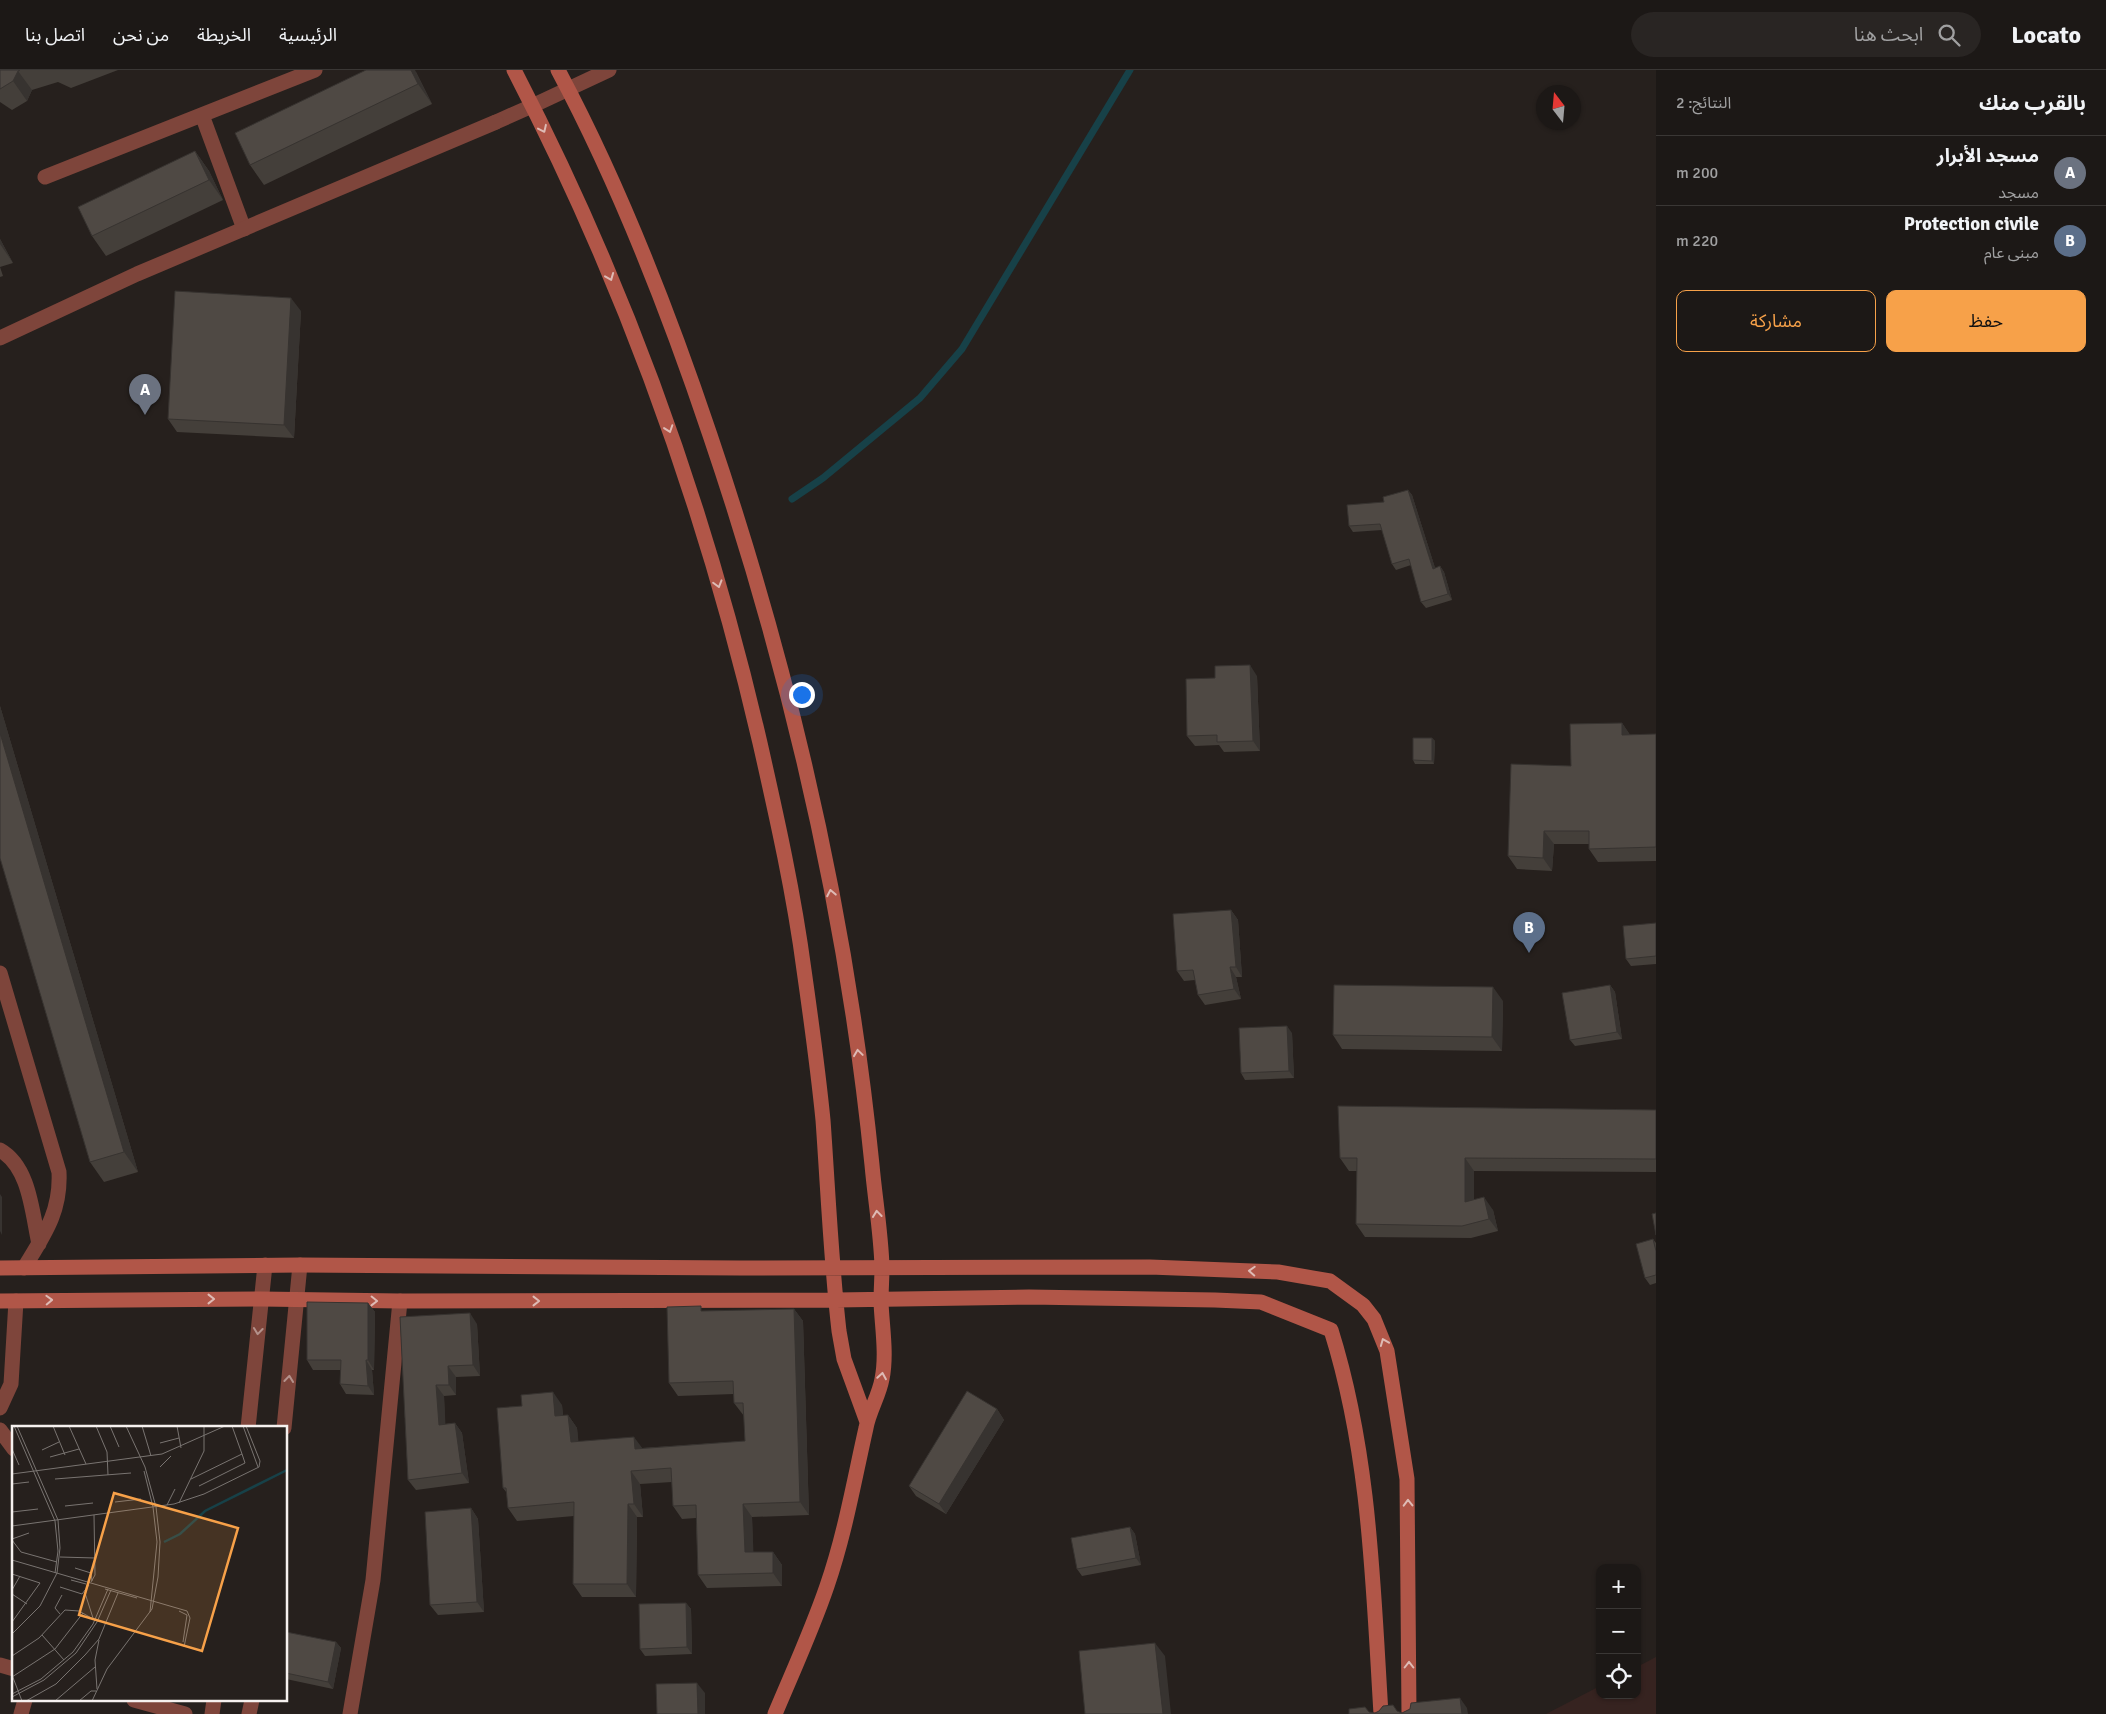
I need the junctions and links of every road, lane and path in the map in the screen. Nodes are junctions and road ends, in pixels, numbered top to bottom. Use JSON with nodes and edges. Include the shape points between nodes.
{"nodes":[{"id":1,"x":314,"y":70,"type":"edge"},
{"id":2,"x":514,"y":70,"type":"edge"},
{"id":3,"x":558,"y":70,"type":"edge"},
{"id":4,"x":609,"y":70,"type":"edge"},
{"id":5,"x":568,"y":89,"type":"junction"},
{"id":6,"x":532,"y":106,"type":"junction"},
{"id":7,"x":202,"y":115,"type":"junction"},
{"id":8,"x":45,"y":178,"type":"dead end"},
{"id":9,"x":244,"y":229,"type":"junction"},
{"id":10,"x":0,"y":338,"type":"edge"},
{"id":11,"x":0,"y":972,"type":"edge"},
{"id":12,"x":0,"y":1150,"type":"edge"},
{"id":13,"x":39,"y":1244,"type":"junction"},
{"id":14,"x":265,"y":1265,"type":"junction"},
{"id":15,"x":300,"y":1265,"type":"junction"},
{"id":16,"x":882,"y":1267,"type":"junction"},
{"id":17,"x":0,"y":1268,"type":"edge"},
{"id":18,"x":24,"y":1268,"type":"junction"},
{"id":19,"x":833,"y":1268,"type":"junction"},
{"id":20,"x":261,"y":1299,"type":"junction"},
{"id":21,"x":297,"y":1300,"type":"junction"},
{"id":22,"x":836,"y":1300,"type":"junction"},
{"id":23,"x":881,"y":1300,"type":"junction"},
{"id":24,"x":0,"y":1301,"type":"edge"},
{"id":25,"x":16,"y":1301,"type":"junction"},
{"id":26,"x":400,"y":1301,"type":"junction"},
{"id":27,"x":0,"y":1408,"type":"edge"},
{"id":28,"x":867,"y":1422,"type":"junction"},
{"id":29,"x":248,"y":1426,"type":"edge"},
{"id":30,"x":284,"y":1426,"type":"edge"},
{"id":31,"x":0,"y":1430,"type":"edge"},
{"id":32,"x":12,"y":1447,"type":"edge"},
{"id":33,"x":144,"y":1702,"type":"edge"},
{"id":34,"x":180,"y":1709,"type":"edge"},
{"id":35,"x":350,"y":1714,"type":"edge"},
{"id":36,"x":775,"y":1714,"type":"edge"},
{"id":37,"x":1381,"y":1714,"type":"edge"},
{"id":38,"x":1409,"y":1714,"type":"edge"}],
"edges":[{"from":1,"to":7,"type":"street"},
{"from":2,"to":6,"type":"main road"},
{"from":3,"to":5,"type":"main road"},
{"from":4,"to":5,"type":"street"},
{"from":5,"to":6,"type":"street"},
{"from":16,"to":5,"type":"main road","one_way":true,"via":[[867,1115],[844,963],[816,812],[780,664],[738,516],[688,371],[633,228]]},
{"from":6,"to":9,"type":"street"},
{"from":6,"to":19,"type":"main road","one_way":true,"via":[[596,243],[653,383],[702,526],[743,671],[778,818],[804,967],[822,1117]]},
{"from":7,"to":8,"type":"street"},
{"from":7,"to":9,"type":"street"},
{"from":9,"to":10,"type":"street"},
{"from":11,"to":13,"type":"street","via":[[59,1172],[60,1192],[54,1214]]},
{"from":12,"to":13,"type":"street","via":[[16,1164],[24,1178]]},
{"from":13,"to":18,"type":"street"},
{"from":14,"to":15,"type":"main road"},
{"from":14,"to":18,"type":"main road"},
{"from":14,"to":20,"type":"street"},
{"from":15,"to":19,"type":"main road"},
{"from":15,"to":21,"type":"street"},
{"from":16,"to":19,"type":"main road"},
{"from":16,"to":23,"type":"main road"},
{"from":38,"to":16,"type":"main road","one_way":true,"via":[[1407,1479],[1387,1351],[1374,1319],[1363,1305],[1330,1281],[1278,1272],[1150,1266]]},
{"from":17,"to":18,"type":"main road"},
{"from":19,"to":22,"type":"main road"},
{"from":20,"to":21,"type":"main road"},
{"from":25,"to":20,"type":"main road","one_way":true},
{"from":20,"to":29,"type":"street","one_way":true},
{"from":21,"to":26,"type":"main road","one_way":true},
{"from":30,"to":21,"type":"street","one_way":true},
{"from":22,"to":23,"type":"main road"},
{"from":26,"to":22,"type":"main road","one_way":true},
{"from":22,"to":28,"type":"main road","via":[[844,1359]]},
{"from":28,"to":23,"type":"main road","one_way":true,"via":[[882,1380]]},
{"from":23,"to":37,"type":"main road","via":[[1029,1297],[1261,1302],[1331,1330],[1355,1420],[1367,1501]]},
{"from":24,"to":25,"type":"main road"},
{"from":25,"to":27,"type":"street","via":[[11,1384]]},
{"from":26,"to":35,"type":"street","via":[[373,1580]]},
{"from":28,"to":36,"type":"main road","via":[[857,1476],[828,1583]]},
{"from":31,"to":32,"type":"street"},
{"from":33,"to":34,"type":"street"}]}
